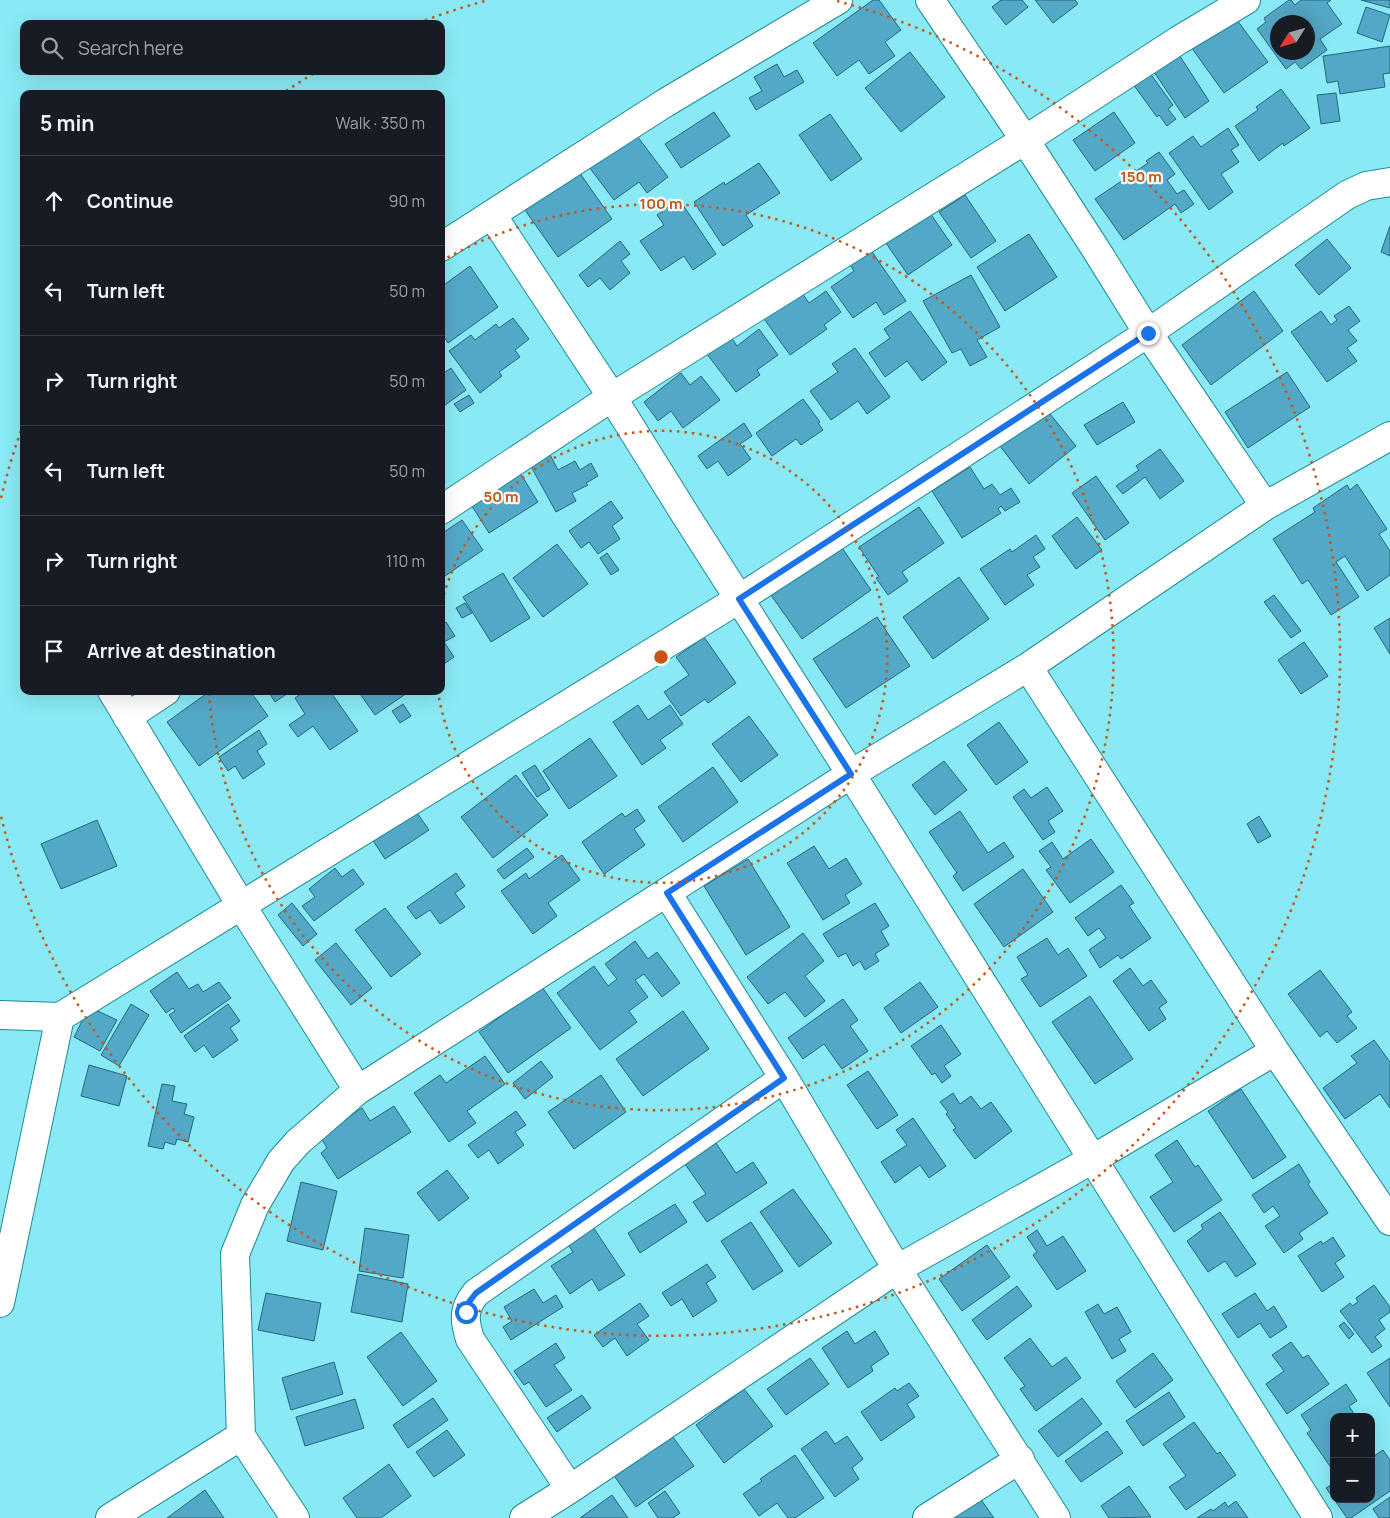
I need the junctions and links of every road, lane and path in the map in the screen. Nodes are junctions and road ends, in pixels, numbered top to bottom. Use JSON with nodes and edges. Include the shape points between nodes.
{"nodes":[{"id":1,"x":838,"y":0,"type":"edge"},
{"id":2,"x":930,"y":0,"type":"edge"},
{"id":3,"x":1246,"y":0,"type":"edge"},
{"id":4,"x":1025,"y":140,"type":"junction"},
{"id":5,"x":1390,"y":182,"type":"edge"},
{"id":6,"x":492,"y":215,"type":"junction"},
{"id":7,"x":445,"y":244,"type":"edge"},
{"id":8,"x":1148,"y":333,"type":"junction"},
{"id":9,"x":612,"y":397,"type":"junction"},
{"id":10,"x":1390,"y":436,"type":"edge"},
{"id":11,"x":1265,"y":506,"type":"junction"},
{"id":12,"x":445,"y":507,"type":"edge"},
{"id":13,"x":739,"y":599,"type":"junction"},
{"id":14,"x":1028,"y":667,"type":"junction"},
{"id":15,"x":114,"y":695,"type":"edge"},
{"id":16,"x":160,"y":695,"type":"edge"},
{"id":17,"x":127,"y":717,"type":"junction"},
{"id":18,"x":851,"y":774,"type":"junction"},
{"id":19,"x":667,"y":893,"type":"junction"},
{"id":20,"x":242,"y":906,"type":"junction"},
{"id":21,"x":0,"y":1015,"type":"edge"},
{"id":22,"x":60,"y":1018,"type":"junction"},
{"id":23,"x":1275,"y":1051,"type":"junction"},
{"id":24,"x":784,"y":1078,"type":"junction"},
{"id":25,"x":358,"y":1090,"type":"junction"},
{"id":26,"x":1093,"y":1159,"type":"junction"},
{"id":27,"x":1390,"y":1222,"type":"edge"},
{"id":28,"x":897,"y":1269,"type":"junction"},
{"id":29,"x":0,"y":1303,"type":"edge"},
{"id":30,"x":241,"y":1436,"type":"junction"},
{"id":31,"x":1020,"y":1459,"type":"junction"},
{"id":32,"x":570,"y":1489,"type":"junction"},
{"id":33,"x":110,"y":1518,"type":"edge"},
{"id":34,"x":294,"y":1518,"type":"edge"},
{"id":35,"x":524,"y":1518,"type":"edge"},
{"id":36,"x":927,"y":1518,"type":"edge"},
{"id":37,"x":1056,"y":1518,"type":"edge"},
{"id":38,"x":1318,"y":1518,"type":"edge"}],
"edges":[{"from":1,"to":6,"type":"street","via":[[665,103]]},
{"from":2,"to":4,"type":"street"},
{"from":3,"to":4,"type":"street"},
{"from":4,"to":8,"type":"street"},
{"from":4,"to":9,"type":"street"},
{"from":5,"to":8,"type":"street","via":[[1366,186],[1348,195]]},
{"from":6,"to":7,"type":"street"},
{"from":6,"to":9,"type":"street"},
{"from":8,"to":11,"type":"street"},
{"from":8,"to":13,"type":"street"},
{"from":9,"to":12,"type":"street"},
{"from":9,"to":13,"type":"street"},
{"from":10,"to":11,"type":"street"},
{"from":11,"to":14,"type":"street"},
{"from":13,"to":18,"type":"street"},
{"from":13,"to":20,"type":"street"},
{"from":14,"to":18,"type":"street"},
{"from":14,"to":23,"type":"street"},
{"from":15,"to":17,"type":"street"},
{"from":16,"to":17,"type":"street"},
{"from":17,"to":20,"type":"street"},
{"from":18,"to":19,"type":"street"},
{"from":18,"to":26,"type":"street"},
{"from":19,"to":24,"type":"street"},
{"from":19,"to":25,"type":"street"},
{"from":20,"to":22,"type":"street"},
{"from":20,"to":25,"type":"street"},
{"from":21,"to":22,"type":"street"},
{"from":22,"to":29,"type":"street"},
{"from":23,"to":26,"type":"street"},
{"from":23,"to":27,"type":"street"},
{"from":24,"to":28,"type":"street"},
{"from":24,"to":32,"type":"street","via":[[476,1293],[469,1302],[466,1325],[470,1339]]},
{"from":25,"to":30,"type":"street","via":[[281,1160],[255,1205],[235,1254]]},
{"from":26,"to":28,"type":"street"},
{"from":26,"to":38,"type":"street"},
{"from":28,"to":31,"type":"street"},
{"from":28,"to":32,"type":"street"},
{"from":30,"to":33,"type":"street"},
{"from":30,"to":34,"type":"street"},
{"from":31,"to":36,"type":"street"},
{"from":31,"to":37,"type":"street"},
{"from":32,"to":35,"type":"street"}]}
